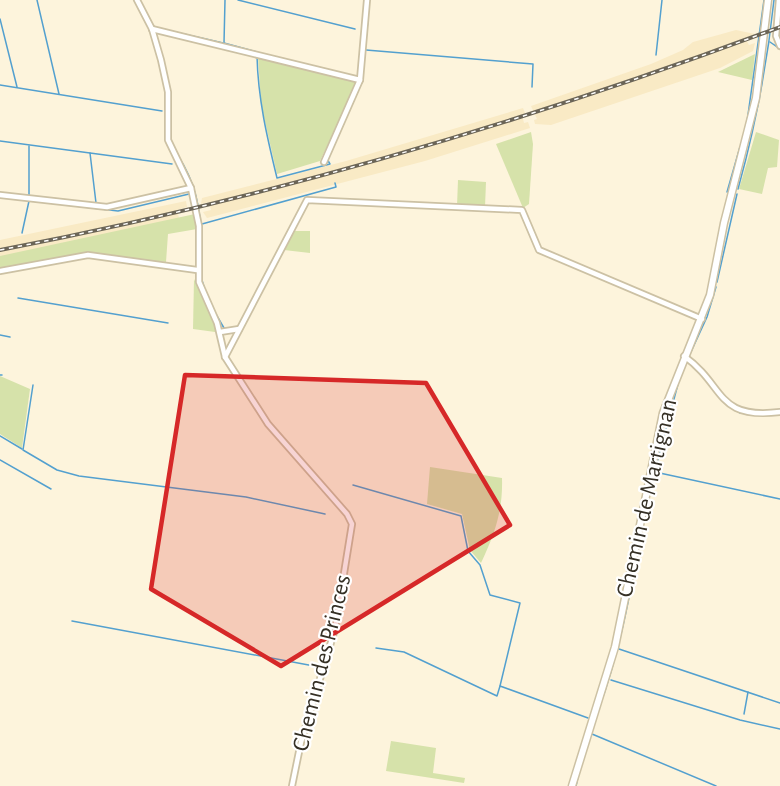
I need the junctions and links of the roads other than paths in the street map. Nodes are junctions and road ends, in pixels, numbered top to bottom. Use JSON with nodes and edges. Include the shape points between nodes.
{"nodes":[{"id":1,"x":137,"y":0,"type":"edge"},
{"id":2,"x":367,"y":0,"type":"edge"},
{"id":3,"x":768,"y":0,"type":"edge"},
{"id":4,"x":779,"y":0,"type":"edge"},
{"id":5,"x":152,"y":29,"type":"junction"},
{"id":6,"x":780,"y":46,"type":"edge"},
{"id":7,"x":360,"y":80,"type":"junction"},
{"id":8,"x":324,"y":162,"type":"dead end"},
{"id":9,"x":191,"y":188,"type":"junction"},
{"id":10,"x":0,"y":195,"type":"edge"},
{"id":11,"x":197,"y":270,"type":"junction"},
{"id":12,"x":0,"y":271,"type":"edge"},
{"id":13,"x":702,"y":319,"type":"junction"},
{"id":14,"x":239,"y":329,"type":"junction"},
{"id":15,"x":220,"y":332,"type":"junction"},
{"id":16,"x":684,"y":356,"type":"junction"},
{"id":17,"x":225,"y":357,"type":"junction"},
{"id":18,"x":780,"y":412,"type":"edge"},
{"id":19,"x":292,"y":786,"type":"edge"},
{"id":20,"x":572,"y":786,"type":"edge"}],
"edges":[{"from":1,"to":5,"type":"street","name":"Chemin des Princes"},
{"from":2,"to":7,"type":"street"},
{"from":3,"to":13,"type":"main road","name":"Chemin de Martignan","via":[[753,115]]},
{"from":4,"to":6,"type":"street","via":[[776,36]]},
{"from":5,"to":7,"type":"street"},
{"from":5,"to":9,"type":"street","name":"Chemin des Princes","via":[[167,84],[168,140]]},
{"from":7,"to":8,"type":"street"},
{"from":9,"to":10,"type":"street","via":[[107,207]]},
{"from":9,"to":11,"type":"street","name":"Chemin des Princes","via":[[199,226]]},
{"from":11,"to":12,"type":"street","via":[[88,255]]},
{"from":11,"to":15,"type":"street","name":"Chemin des Princes"},
{"from":13,"to":14,"type":"street","via":[[552,258],[539,250],[522,210],[304,202]]},
{"from":13,"to":16,"type":"main road","name":"Chemin de Martignan"},
{"from":14,"to":15,"type":"street"},
{"from":14,"to":17,"type":"street"},
{"from":15,"to":17,"type":"street","name":"Chemin des Princes"},
{"from":16,"to":18,"type":"street","via":[[737,411],[760,415]]},
{"from":16,"to":20,"type":"main road","name":"Chemin de Martignan","via":[[660,425],[615,647]]},
{"from":17,"to":19,"type":"street","name":"Chemin des Princes","via":[[268,424],[352,524],[335,629]]}]}
